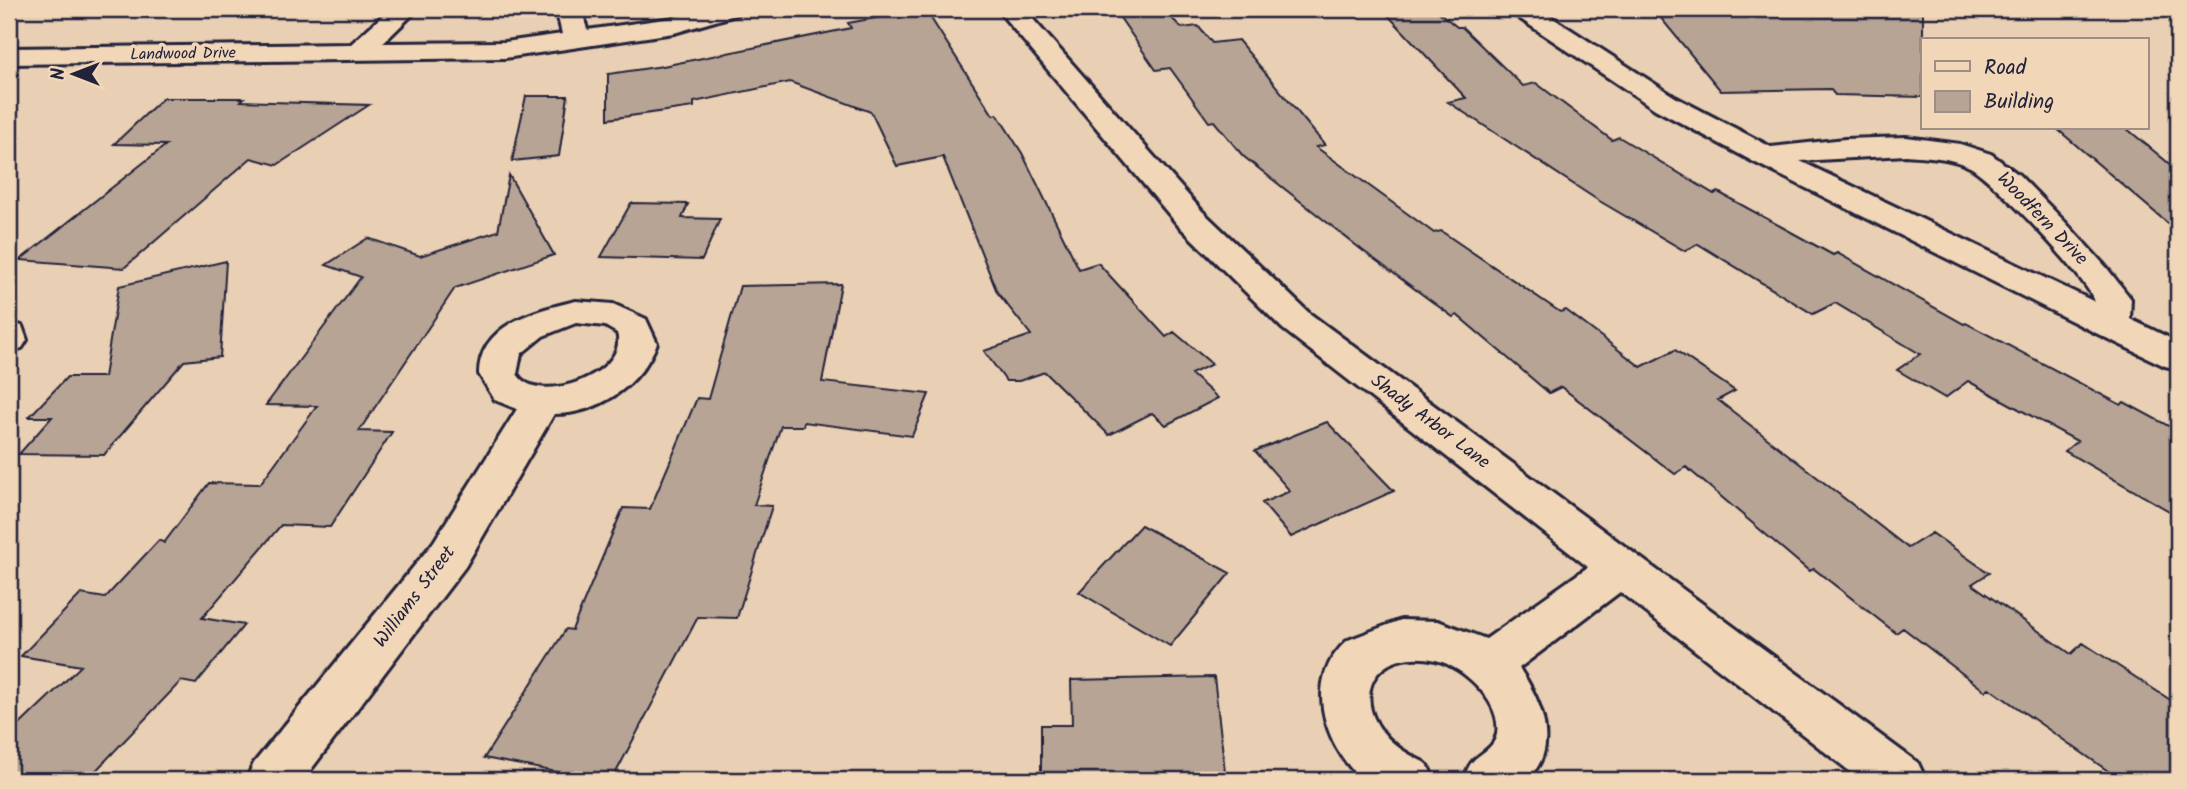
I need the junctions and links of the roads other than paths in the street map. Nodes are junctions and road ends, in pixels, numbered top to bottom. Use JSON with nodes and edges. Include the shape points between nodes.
{"nodes":[{"id":1,"x":405,"y":9,"type":"edge"},
{"id":2,"x":569,"y":9,"type":"edge"},
{"id":3,"x":730,"y":9,"type":"edge"},
{"id":4,"x":1010,"y":9,"type":"edge"},
{"id":5,"x":1522,"y":9,"type":"edge"},
{"id":6,"x":578,"y":41,"type":"junction"},
{"id":7,"x":358,"y":52,"type":"junction"},
{"id":8,"x":9,"y":56,"type":"edge"},
{"id":9,"x":1767,"y":157,"type":"junction"},
{"id":10,"x":2111,"y":326,"type":"junction"},
{"id":11,"x":9,"y":334,"type":"edge"},
{"id":12,"x":9,"y":340,"type":"edge"},
{"id":13,"x":2178,"y":358,"type":"edge"},
{"id":14,"x":541,"y":402,"type":"dead end"},
{"id":15,"x":1621,"y":567,"type":"junction"},
{"id":16,"x":1488,"y":664,"type":"junction"},
{"id":17,"x":272,"y":780,"type":"edge"},
{"id":18,"x":1408,"y":780,"type":"edge"},
{"id":19,"x":1489,"y":780,"type":"edge"},
{"id":20,"x":1900,"y":780,"type":"edge"}],
"edges":[{"from":1,"to":7,"type":"street"},
{"from":2,"to":6,"type":"street"},
{"from":3,"to":6,"type":"street","name":"Landwood Drive"},
{"from":4,"to":15,"type":"street","name":"Shady Arbor Lane","via":[[1190,218],[1296,321]]},
{"from":5,"to":9,"type":"street","via":[[1665,103]]},
{"from":6,"to":7,"type":"street","name":"Landwood Drive","via":[[505,50]]},
{"from":7,"to":8,"type":"street","name":"Landwood Drive"},
{"from":9,"to":10,"type":"street"},
{"from":9,"to":10,"type":"street","name":"Woodfern Drive","via":[[1812,149],[1928,147],[1980,160],[2001,175],[2089,266],[2113,299]]},
{"from":10,"to":13,"type":"street"},
{"from":11,"to":12,"type":"street"},
{"from":14,"to":17,"type":"street","name":"Williams Street","via":[[449,555]]},
{"from":15,"to":16,"type":"street"},
{"from":15,"to":20,"type":"street","name":"Shady Arbor Lane"},
{"from":16,"to":18,"type":"street","via":[[1462,648],[1434,639],[1405,638],[1380,644],[1360,658],[1348,678],[1344,702],[1351,728],[1368,753],[1391,773]]},
{"from":16,"to":19,"type":"street","via":[[1507,685],[1522,732],[1515,756],[1500,775]]}]}
